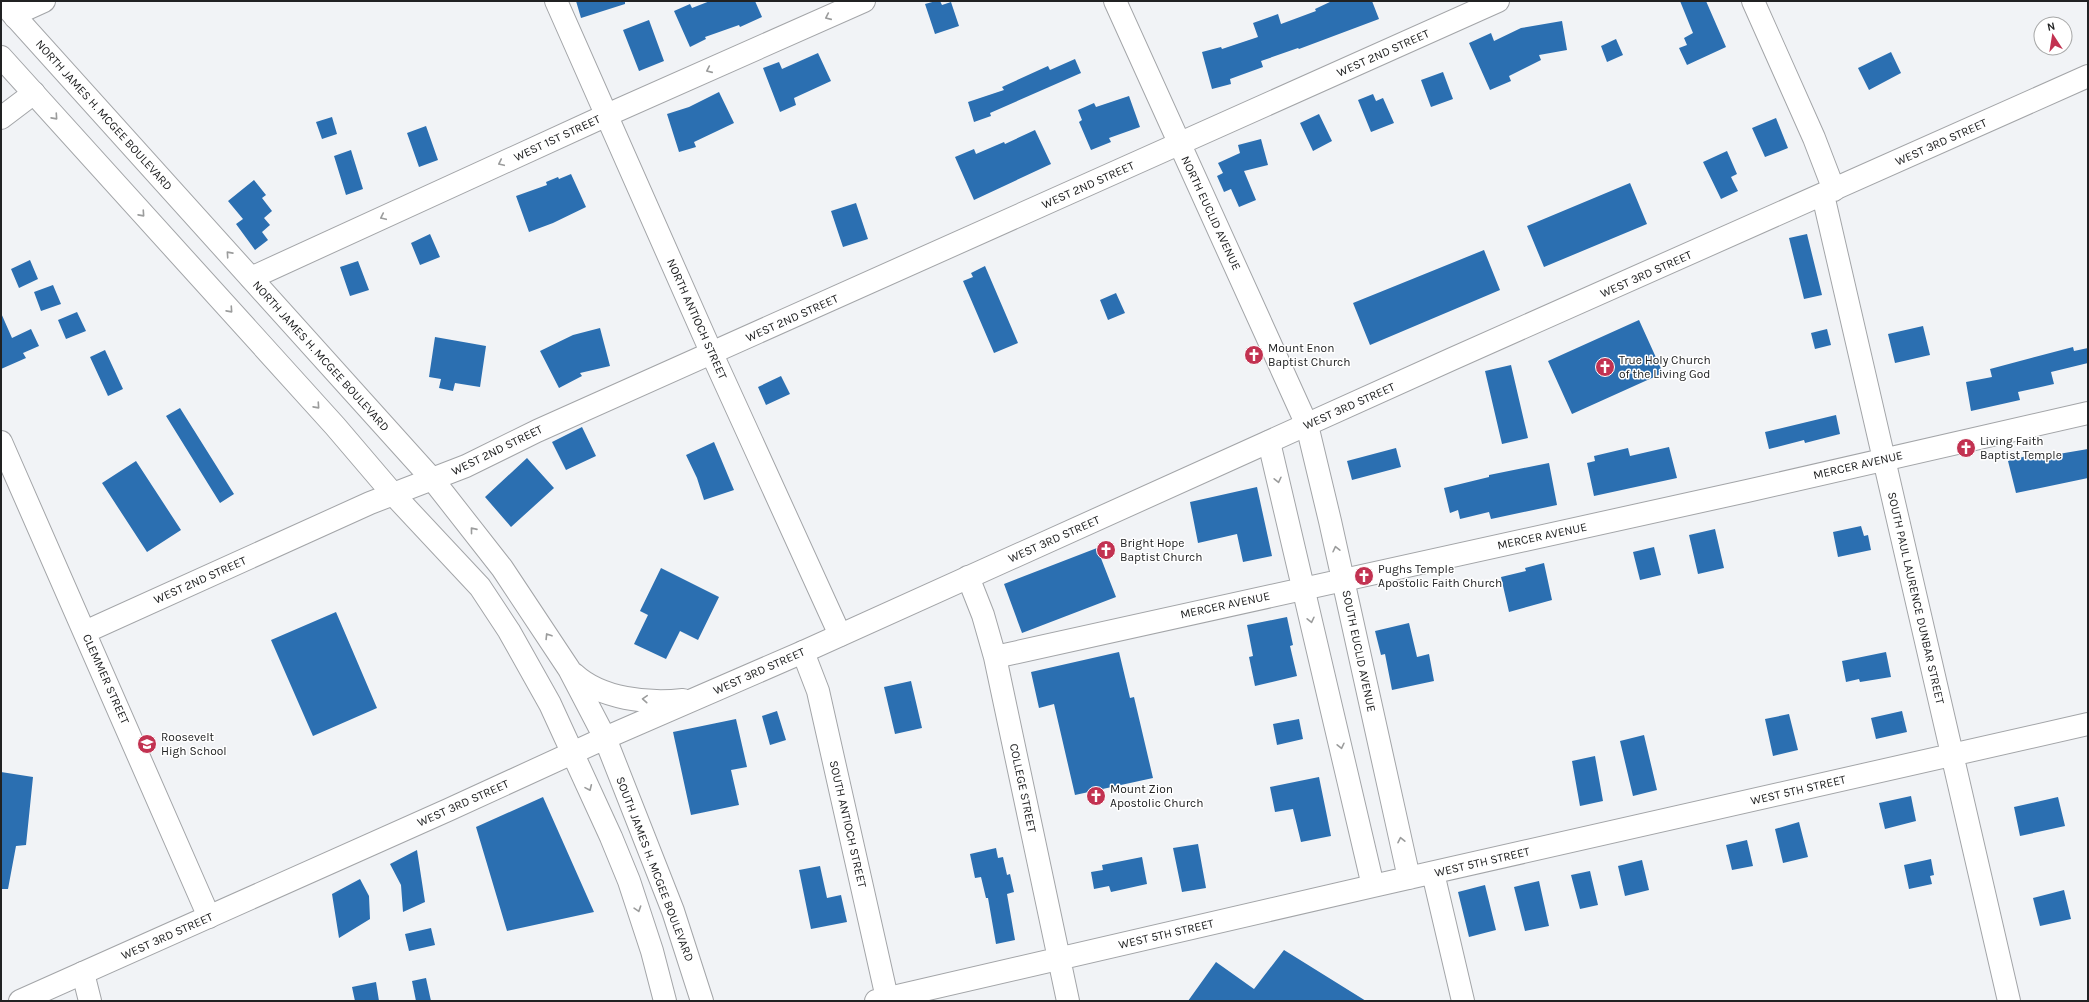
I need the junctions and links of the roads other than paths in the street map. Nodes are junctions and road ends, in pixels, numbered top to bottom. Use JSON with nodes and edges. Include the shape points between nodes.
{"nodes":[{"id":1,"x":44,"y":1,"type":"edge"},
{"id":2,"x":556,"y":1,"type":"edge"},
{"id":3,"x":864,"y":1,"type":"edge"},
{"id":4,"x":1115,"y":1,"type":"edge"},
{"id":5,"x":1498,"y":1,"type":"edge"},
{"id":6,"x":1753,"y":1,"type":"edge"},
{"id":7,"x":8,"y":9,"type":"edge"},
{"id":8,"x":1,"y":57,"type":"edge"},
{"id":9,"x":2088,"y":76,"type":"edge"},
{"id":10,"x":34,"y":93,"type":"junction"},
{"id":11,"x":607,"y":115,"type":"junction"},
{"id":12,"x":1,"y":118,"type":"edge"},
{"id":13,"x":1180,"y":144,"type":"junction"},
{"id":14,"x":1829,"y":192,"type":"junction"},
{"id":15,"x":251,"y":278,"type":"junction"},
{"id":16,"x":712,"y":354,"type":"junction"},
{"id":17,"x":2088,"y":413,"type":"edge"},
{"id":18,"x":1306,"y":425,"type":"junction"},
{"id":19,"x":1,"y":442,"type":"edge"},
{"id":20,"x":1269,"y":442,"type":"junction"},
{"id":21,"x":1884,"y":459,"type":"junction"},
{"id":22,"x":433,"y":480,"type":"junction"},
{"id":23,"x":393,"y":494,"type":"junction"},
{"id":24,"x":968,"y":577,"type":"junction"},
{"id":25,"x":1343,"y":580,"type":"junction"},
{"id":26,"x":1303,"y":588,"type":"junction"},
{"id":27,"x":85,"y":632,"type":"junction"},
{"id":28,"x":840,"y":635,"type":"junction"},
{"id":29,"x":803,"y":652,"type":"junction"},
{"id":30,"x":995,"y":657,"type":"junction"},
{"id":31,"x":569,"y":669,"type":"junction"},
{"id":32,"x":698,"y":698,"type":"junction"},
{"id":33,"x":2088,"y":724,"type":"edge"},
{"id":34,"x":605,"y":738,"type":"junction"},
{"id":35,"x":573,"y":753,"type":"junction"},
{"id":36,"x":1953,"y":755,"type":"junction"},
{"id":37,"x":1433,"y":873,"type":"junction"},
{"id":38,"x":1409,"y":878,"type":"junction"},
{"id":39,"x":1373,"y":886,"type":"junction"},
{"id":40,"x":209,"y":917,"type":"junction"},
{"id":41,"x":1060,"y":958,"type":"junction"},
{"id":42,"x":83,"y":973,"type":"junction"},
{"id":43,"x":881,"y":1000,"type":"edge"},
{"id":44,"x":20,"y":1001,"type":"edge"},
{"id":45,"x":90,"y":1001,"type":"edge"},
{"id":46,"x":665,"y":1001,"type":"edge"},
{"id":47,"x":702,"y":1001,"type":"edge"},
{"id":48,"x":1068,"y":1001,"type":"edge"},
{"id":49,"x":1463,"y":1001,"type":"edge"},
{"id":50,"x":2009,"y":1001,"type":"edge"}],
"edges":[{"from":1,"to":7,"type":"street","via":[[22,11]]},
{"from":2,"to":11,"type":"street","name":"NORTH ANTIOCH STREET"},
{"from":3,"to":11,"type":"street","name":"WEST 1ST STREET","one_way":true},
{"from":4,"to":13,"type":"street","name":"NORTH EUCLID AVENUE"},
{"from":5,"to":13,"type":"street","name":"WEST 2ND STREET"},
{"from":6,"to":14,"type":"street","name":"SOUTH PAUL LAURENCE DUNBAR STREET","via":[[1814,138]]},
{"from":15,"to":7,"type":"street","name":"NORTH JAMES H. MCGEE BOULEVARD","one_way":true},
{"from":8,"to":10,"type":"street"},
{"from":9,"to":14,"type":"street","name":"WEST 3RD STREET"},
{"from":10,"to":12,"type":"street"},
{"from":10,"to":23,"type":"street","one_way":true,"via":[[335,426]]},
{"from":11,"to":15,"type":"street","name":"WEST 1ST STREET","one_way":true},
{"from":11,"to":16,"type":"street","name":"NORTH ANTIOCH STREET"},
{"from":13,"to":16,"type":"street","name":"WEST 2ND STREET"},
{"from":13,"to":18,"type":"street","name":"NORTH EUCLID AVENUE"},
{"from":14,"to":18,"type":"street","name":"WEST 3RD STREET"},
{"from":14,"to":21,"type":"street","name":"SOUTH PAUL LAURENCE DUNBAR STREET"},
{"from":15,"to":22,"type":"street","name":"NORTH JAMES H. MCGEE BOULEVARD"},
{"from":16,"to":22,"type":"street","name":"WEST 2ND STREET"},
{"from":16,"to":28,"type":"street","name":"NORTH ANTIOCH STREET"},
{"from":17,"to":21,"type":"street","name":"MERCER AVENUE"},
{"from":18,"to":20,"type":"street","name":"WEST 3RD STREET"},
{"from":25,"to":18,"type":"street","name":"SOUTH EUCLID AVENUE","one_way":true},
{"from":19,"to":27,"type":"street","name":"CLEMMER STREET"},
{"from":20,"to":24,"type":"street","name":"WEST 3RD STREET"},
{"from":20,"to":26,"type":"street","one_way":true},
{"from":21,"to":25,"type":"street","name":"MERCER AVENUE"},
{"from":21,"to":36,"type":"street","name":"SOUTH PAUL LAURENCE DUNBAR STREET"},
{"from":22,"to":23,"type":"street","name":"WEST 2ND STREET"},
{"from":31,"to":22,"type":"street","name":"NORTH JAMES H. MCGEE BOULEVARD","one_way":true,"via":[[502,568]]},
{"from":23,"to":27,"type":"street","name":"WEST 2ND STREET"},
{"from":23,"to":35,"type":"street","via":[[480,587],[516,643],[550,704]]},
{"from":24,"to":28,"type":"street","name":"WEST 3RD STREET"},
{"from":24,"to":30,"type":"street","name":"COLLEGE STREET","via":[[984,615]]},
{"from":25,"to":26,"type":"street","name":"MERCER AVENUE"},
{"from":38,"to":25,"type":"street","name":"SOUTH EUCLID AVENUE","one_way":true},
{"from":26,"to":30,"type":"street","name":"MERCER AVENUE"},
{"from":26,"to":39,"type":"street","one_way":true},
{"from":27,"to":40,"type":"street","name":"CLEMMER STREET"},
{"from":28,"to":29,"type":"street","name":"WEST 3RD STREET"},
{"from":29,"to":32,"type":"street","name":"WEST 3RD STREET"},
{"from":29,"to":43,"type":"street","name":"SOUTH ANTIOCH STREET","via":[[818,691]]},
{"from":30,"to":41,"type":"street","name":"COLLEGE STREET"},
{"from":32,"to":31,"type":"street","one_way":true,"via":[[643,700],[606,693],[592,688]]},
{"from":31,"to":34,"type":"street","name":"NORTH JAMES H. MCGEE BOULEVARD"},
{"from":32,"to":34,"type":"street","name":"WEST 3RD STREET"},
{"from":33,"to":36,"type":"street","name":"WEST 5TH STREET"},
{"from":34,"to":35,"type":"street","name":"WEST 3RD STREET"},
{"from":34,"to":47,"type":"street","name":"SOUTH JAMES H. MCGEE BOULEVARD","via":[[673,911]]},
{"from":35,"to":40,"type":"street","name":"WEST 3RD STREET"},
{"from":35,"to":46,"type":"street","one_way":true,"via":[[629,881]]},
{"from":36,"to":37,"type":"street","name":"WEST 5TH STREET"},
{"from":36,"to":50,"type":"street","name":"SOUTH PAUL LAURENCE DUNBAR STREET"},
{"from":37,"to":38,"type":"street","name":"WEST 5TH STREET"},
{"from":37,"to":49,"type":"street"},
{"from":38,"to":39,"type":"street","name":"WEST 5TH STREET"},
{"from":39,"to":41,"type":"street","name":"WEST 5TH STREET"},
{"from":40,"to":42,"type":"street","name":"WEST 3RD STREET"},
{"from":41,"to":43,"type":"street","name":"WEST 5TH STREET"},
{"from":41,"to":48,"type":"street","name":"COLLEGE STREET"},
{"from":42,"to":44,"type":"street","name":"WEST 3RD STREET"},
{"from":42,"to":45,"type":"street"}]}
